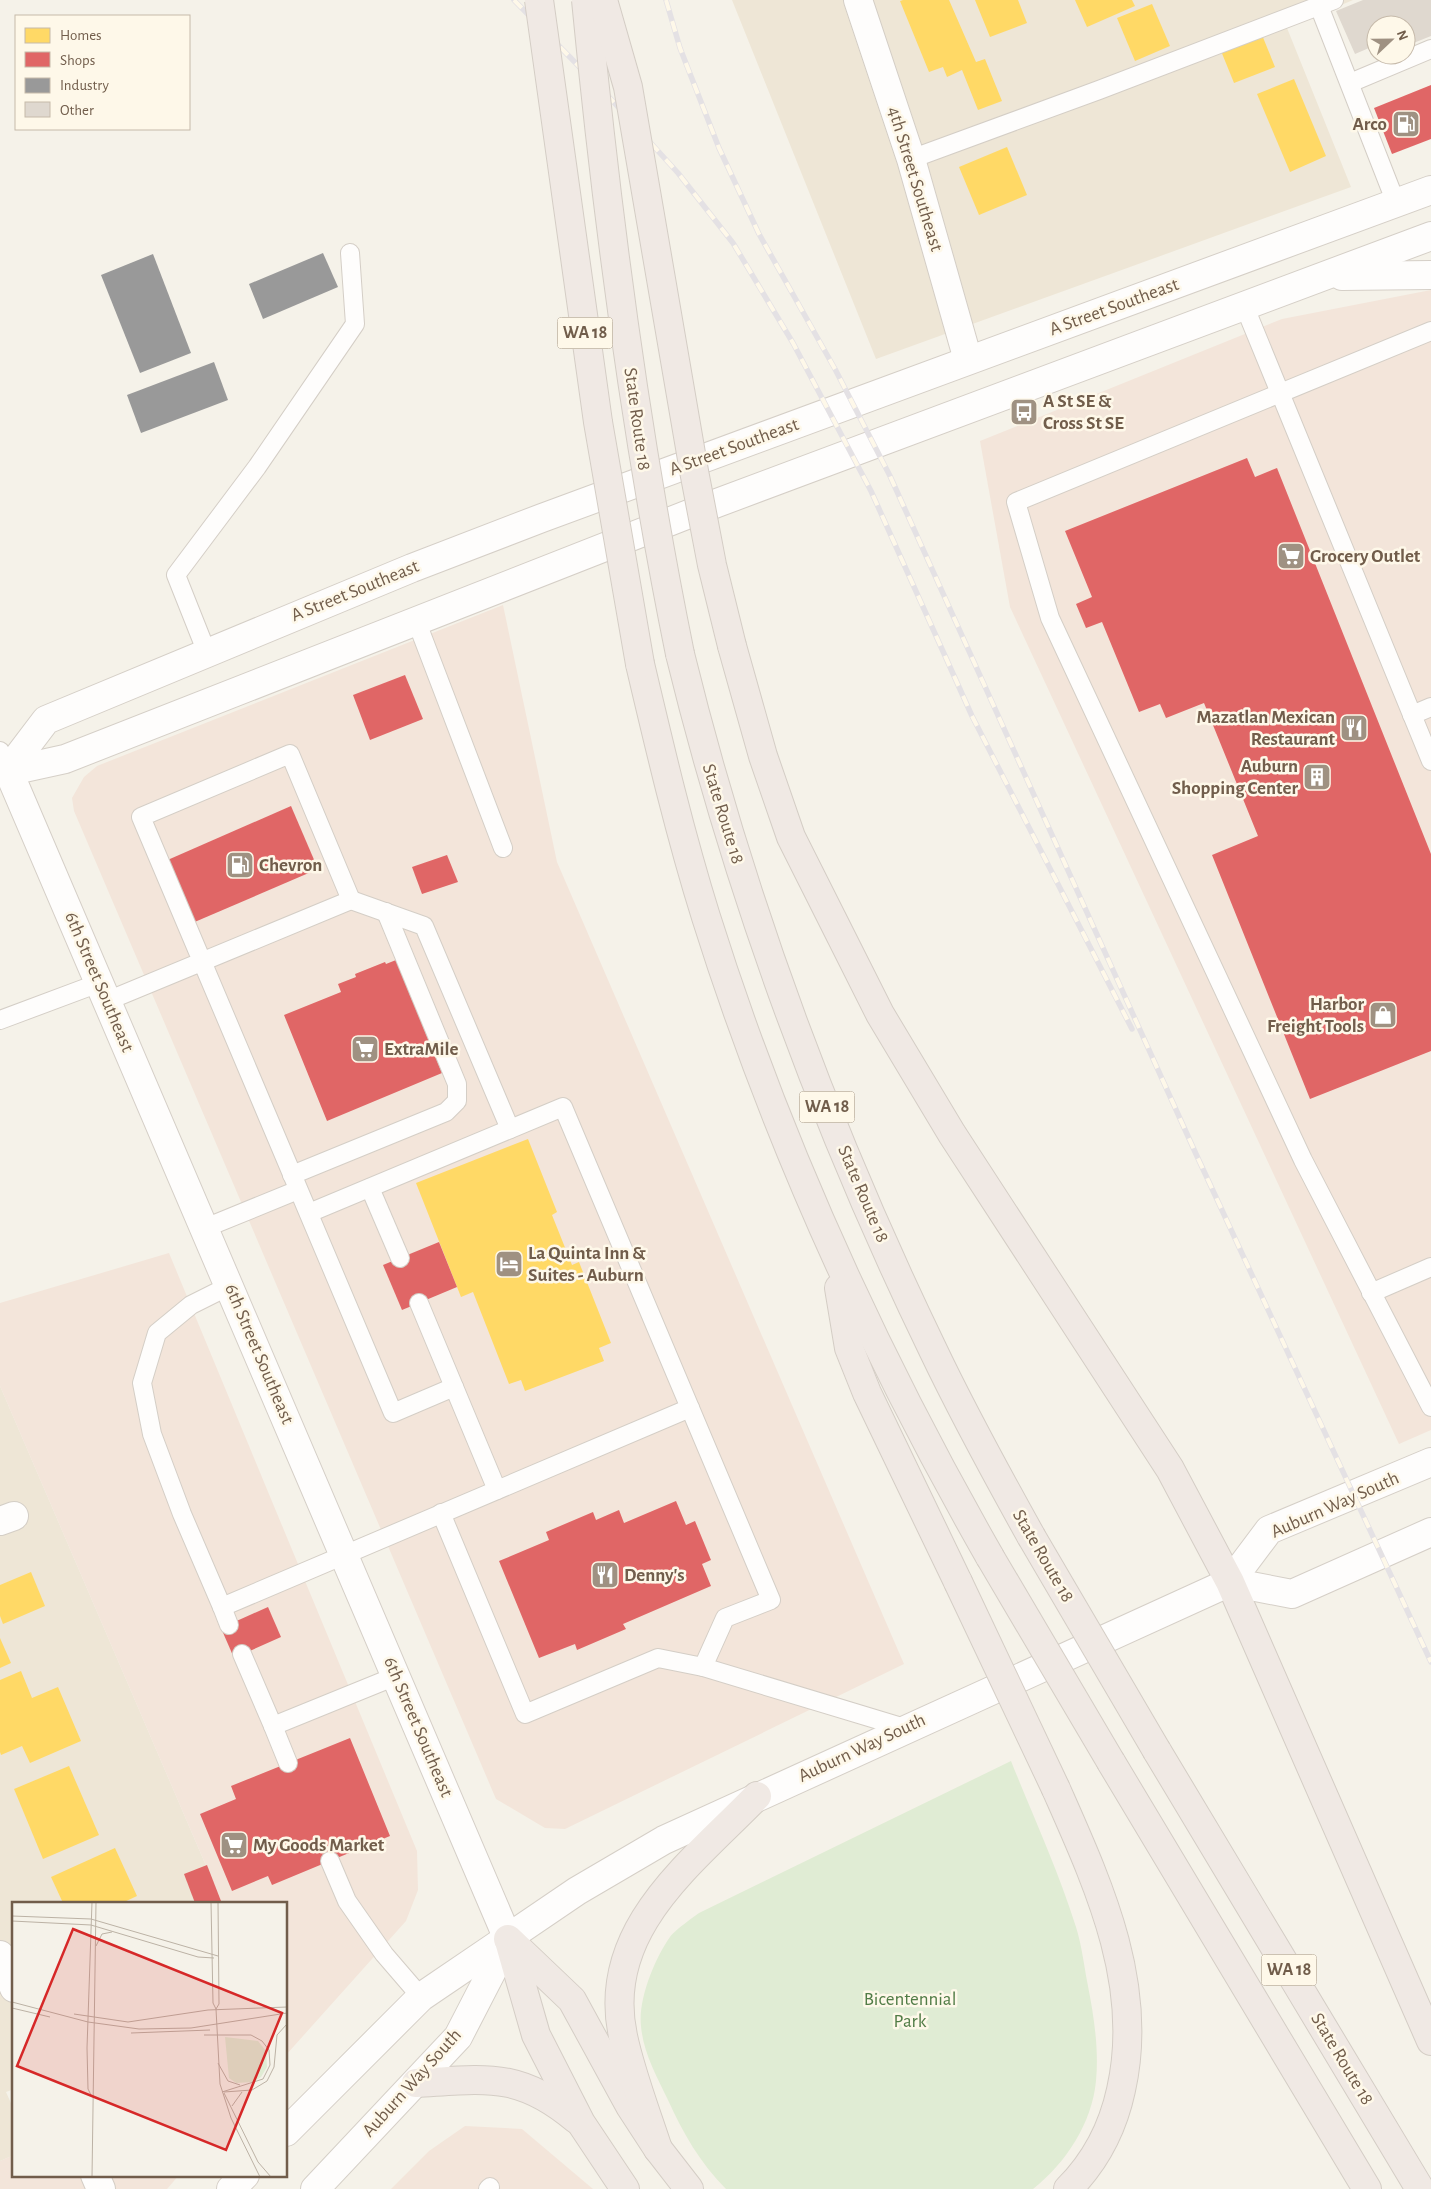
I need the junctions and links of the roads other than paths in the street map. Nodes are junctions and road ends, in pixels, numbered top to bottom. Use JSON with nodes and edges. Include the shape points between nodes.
{"nodes":[{"id":1,"x":538,"y":0,"type":"edge"},
{"id":2,"x":586,"y":0,"type":"edge"},
{"id":3,"x":603,"y":0,"type":"edge"},
{"id":4,"x":858,"y":0,"type":"edge"},
{"id":5,"x":1326,"y":3,"type":"edge"},
{"id":6,"x":1431,"y":49,"type":"edge"},
{"id":7,"x":1350,"y":83,"type":"junction"},
{"id":8,"x":911,"y":159,"type":"junction"},
{"id":9,"x":1431,"y":190,"type":"edge"},
{"id":10,"x":1396,"y":203,"type":"junction"},
{"id":11,"x":1431,"y":236,"type":"edge"},
{"id":12,"x":350,"y":252,"type":"dead end"},
{"id":13,"x":1431,"y":275,"type":"edge"},
{"id":14,"x":1320,"y":276,"type":"junction"},
{"id":15,"x":1244,"y":305,"type":"junction"},
{"id":16,"x":1431,"y":331,"type":"edge"},
{"id":17,"x":968,"y":360,"type":"junction"},
{"id":18,"x":1280,"y":393,"type":"junction"},
{"id":19,"x":416,"y":620,"type":"junction"},
{"id":20,"x":207,"y":652,"type":"junction"},
{"id":21,"x":1431,"y":707,"type":"edge"},
{"id":22,"x":1412,"y":715,"type":"junction"},
{"id":23,"x":1431,"y":761,"type":"edge"},
{"id":24,"x":3,"y":765,"type":"edge"},
{"id":25,"x":503,"y":848,"type":"dead end"},
{"id":26,"x":351,"y":900,"type":"junction"},
{"id":27,"x":386,"y":912,"type":"junction"},
{"id":28,"x":203,"y":962,"type":"junction"},
{"id":29,"x":103,"y":992,"type":"junction"},
{"id":30,"x":0,"y":1020,"type":"edge"},
{"id":31,"x":510,"y":1129,"type":"junction"},
{"id":32,"x":295,"y":1183,"type":"junction"},
{"id":33,"x":370,"y":1188,"type":"junction"},
{"id":34,"x":309,"y":1213,"type":"junction"},
{"id":35,"x":205,"y":1228,"type":"junction"},
{"id":36,"x":834,"y":1252,"type":"junction"},
{"id":37,"x":400,"y":1258,"type":"dead end"},
{"id":38,"x":1431,"y":1267,"type":"edge"},
{"id":39,"x":229,"y":1286,"type":"junction"},
{"id":40,"x":1371,"y":1293,"type":"junction"},
{"id":41,"x":418,"y":1303,"type":"dead end"},
{"id":42,"x":1426,"y":1384,"type":"edge"},
{"id":43,"x":454,"y":1387,"type":"junction"},
{"id":44,"x":1431,"y":1407,"type":"edge"},
{"id":45,"x":690,"y":1408,"type":"junction"},
{"id":46,"x":1431,"y":1462,"type":"edge"},
{"id":47,"x":497,"y":1490,"type":"junction"},
{"id":48,"x":441,"y":1513,"type":"junction"},
{"id":49,"x":1431,"y":1532,"type":"edge"},
{"id":50,"x":344,"y":1554,"type":"junction"},
{"id":51,"x":1230,"y":1582,"type":"junction"},
{"id":52,"x":222,"y":1607,"type":"junction"},
{"id":53,"x":229,"y":1625,"type":"dead end"},
{"id":54,"x":242,"y":1654,"type":"dead end"},
{"id":55,"x":703,"y":1667,"type":"junction"},
{"id":56,"x":396,"y":1676,"type":"junction"},
{"id":57,"x":273,"y":1726,"type":"junction"},
{"id":58,"x":905,"y":1728,"type":"junction"},
{"id":59,"x":288,"y":1763,"type":"dead end"},
{"id":60,"x":757,"y":1796,"type":"junction"},
{"id":61,"x":330,"y":1861,"type":"dead end"},
{"id":62,"x":508,"y":1939,"type":"junction"},
{"id":63,"x":0,"y":1955,"type":"edge"},
{"id":64,"x":12,"y":1983,"type":"edge"},
{"id":65,"x":421,"y":1996,"type":"junction"},
{"id":66,"x":1431,"y":2041,"type":"edge"},
{"id":67,"x":416,"y":2084,"type":"junction"},
{"id":68,"x":581,"y":2123,"type":"junction"},
{"id":69,"x":288,"y":2130,"type":"edge"},
{"id":70,"x":658,"y":2149,"type":"junction"},
{"id":71,"x":96,"y":2176,"type":"edge"},
{"id":72,"x":244,"y":2176,"type":"edge"},
{"id":73,"x":102,"y":2189,"type":"edge"},
{"id":74,"x":231,"y":2189,"type":"edge"},
{"id":75,"x":315,"y":2189,"type":"edge"},
{"id":76,"x":624,"y":2189,"type":"edge"},
{"id":77,"x":689,"y":2189,"type":"edge"},
{"id":78,"x":1068,"y":2189,"type":"edge"},
{"id":79,"x":1366,"y":2189,"type":"edge"},
{"id":80,"x":1420,"y":2189,"type":"edge"}],
"edges":[{"from":1,"to":36,"type":"highway","name":"State Route 18","number":"WA 18","bridge":true,"via":[[598,422],[640,664],[677,818],[706,918],[769,1095]]},
{"from":2,"to":80,"type":"highway","name":"State Route 18","number":"WA 18","bridge":true,"via":[[629,359],[647,483],[680,654],[702,743],[749,898],[818,1084],[852,1170],[933,1350],[1031,1536]]},
{"from":3,"to":51,"type":"highway","bridge":true,"via":[[628,87],[712,565],[762,756],[791,837],[880,1014],[952,1134],[1170,1468]]},
{"from":4,"to":8,"type":"main road","name":"4th Street Southeast"},
{"from":5,"to":7,"type":"lane"},
{"from":5,"to":8,"type":"lane"},
{"from":6,"to":7,"type":"lane"},
{"from":7,"to":10,"type":"lane"},
{"from":8,"to":17,"type":"main road","name":"4th Street Southeast"},
{"from":9,"to":10,"type":"main road","name":"A Street Southeast"},
{"from":10,"to":17,"type":"main road","name":"A Street Southeast"},
{"from":11,"to":14,"type":"main road"},
{"from":12,"to":20,"type":"lane","via":[[355,324],[257,467],[176,575]]},
{"from":13,"to":14,"type":"main road"},
{"from":14,"to":15,"type":"main road"},
{"from":15,"to":18,"type":"lane"},
{"from":15,"to":19,"type":"main road"},
{"from":16,"to":18,"type":"lane"},
{"from":17,"to":20,"type":"main road","name":"A Street Southeast","via":[[532,521]]},
{"from":18,"to":22,"type":"lane"},
{"from":18,"to":40,"type":"lane","via":[[1016,502],[1050,618],[1304,1160]]},
{"from":19,"to":24,"type":"main road","via":[[65,759]]},
{"from":19,"to":25,"type":"lane"},
{"from":20,"to":24,"type":"main road","name":"A Street Southeast","via":[[46,720]]},
{"from":21,"to":22,"type":"lane"},
{"from":22,"to":23,"type":"lane"},
{"from":24,"to":29,"type":"main road","name":"6th Street Southeast"},
{"from":26,"to":27,"type":"lane"},
{"from":26,"to":28,"type":"lane"},
{"from":26,"to":28,"type":"lane","via":[[290,754],[142,817]]},
{"from":27,"to":31,"type":"lane","via":[[424,926]]},
{"from":27,"to":32,"type":"lane","via":[[457,1084],[457,1101],[446,1112]]},
{"from":28,"to":29,"type":"lane"},
{"from":28,"to":32,"type":"lane"},
{"from":29,"to":30,"type":"lane"},
{"from":29,"to":35,"type":"main road","name":"6th Street Southeast"},
{"from":31,"to":33,"type":"lane"},
{"from":31,"to":45,"type":"lane","via":[[563,1107]]},
{"from":32,"to":34,"type":"lane"},
{"from":32,"to":35,"type":"lane"},
{"from":33,"to":34,"type":"lane"},
{"from":33,"to":37,"type":"lane"},
{"from":34,"to":43,"type":"lane","via":[[392,1413]]},
{"from":35,"to":39,"type":"main road","name":"6th Street Southeast"},
{"from":36,"to":78,"type":"highway","bridge":true,"via":[[849,1348],[867,1394],[1056,1789],[1095,1878],[1109,1920],[1126,1991],[1129,2034],[1125,2073],[1116,2115],[1101,2146]]},
{"from":36,"to":79,"type":"highway","name":"State Route 18","number":"WA 18","bridge":true,"via":[[863,1319],[908,1408],[990,1557]]},
{"from":38,"to":40,"type":"lane"},
{"from":39,"to":50,"type":"main road","name":"6th Street Southeast"},
{"from":39,"to":52,"type":"lane","via":[[191,1305],[157,1333],[142,1383],[152,1434]]},
{"from":40,"to":42,"type":"lane"},
{"from":41,"to":43,"type":"lane"},
{"from":42,"to":44,"type":"lane"},
{"from":43,"to":47,"type":"lane"},
{"from":45,"to":47,"type":"lane"},
{"from":45,"to":55,"type":"lane","via":[[771,1600],[725,1618]]},
{"from":46,"to":51,"type":"main road","name":"Auburn Way South","via":[[1269,1530]]},
{"from":47,"to":48,"type":"lane"},
{"from":48,"to":50,"type":"lane"},
{"from":48,"to":55,"type":"lane","via":[[526,1714],[658,1658]]},
{"from":49,"to":51,"type":"main road","via":[[1292,1594]]},
{"from":50,"to":52,"type":"lane"},
{"from":50,"to":56,"type":"main road","name":"6th Street Southeast"},
{"from":51,"to":58,"type":"main road","name":"Auburn Way South"},
{"from":51,"to":66,"type":"highway"},
{"from":52,"to":53,"type":"lane"},
{"from":54,"to":57,"type":"lane"},
{"from":55,"to":58,"type":"lane"},
{"from":56,"to":57,"type":"lane"},
{"from":56,"to":62,"type":"main road","name":"6th Street Southeast"},
{"from":57,"to":59,"type":"lane"},
{"from":58,"to":60,"type":"main road","name":"Auburn Way South"},
{"from":60,"to":62,"type":"main road","name":"Auburn Way South","via":[[664,1840],[577,1891]]},
{"from":60,"to":70,"type":"highway","via":[[665,1890],[639,1926],[625,1957],[619,1998],[622,2036]]},
{"from":61,"to":65,"type":"lane","via":[[347,1901],[384,1954]]},
{"from":62,"to":65,"type":"main road","name":"Auburn Way South"},
{"from":62,"to":67,"type":"main road","name":"Auburn Way South","via":[[458,2037]]},
{"from":62,"to":68,"type":"highway","via":[[536,2035]]},
{"from":62,"to":70,"type":"highway","via":[[572,2000],[630,2106]]},
{"from":63,"to":64,"type":"main road"},
{"from":65,"to":69,"type":"main road","name":"Auburn Way South"},
{"from":67,"to":68,"type":"highway","via":[[504,2081],[536,2091]]},
{"from":67,"to":75,"type":"main road","name":"Auburn Way South"},
{"from":68,"to":76,"type":"highway"},
{"from":70,"to":77,"type":"highway"},
{"from":71,"to":73,"type":"main road"},
{"from":72,"to":74,"type":"main road"}]}
